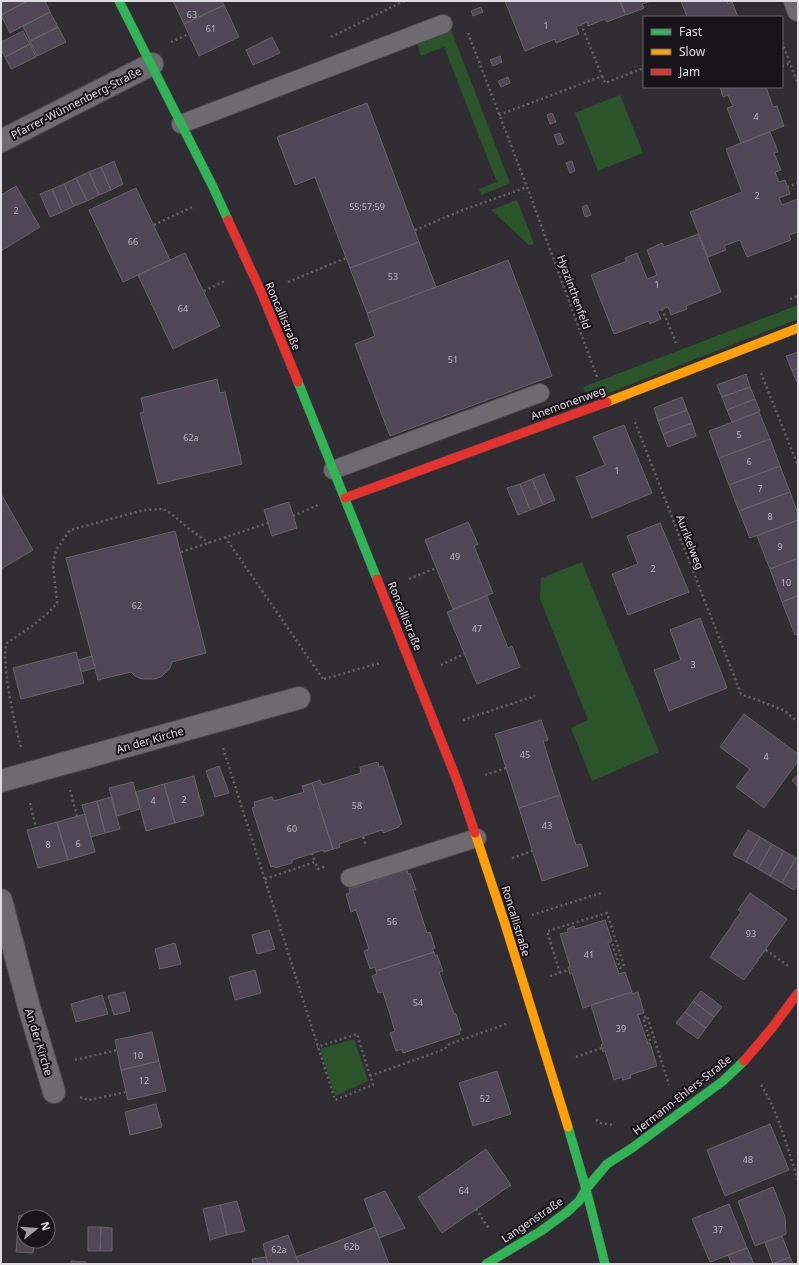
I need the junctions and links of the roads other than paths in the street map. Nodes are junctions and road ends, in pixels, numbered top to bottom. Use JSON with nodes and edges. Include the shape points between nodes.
{"nodes":[{"id":1,"x":120,"y":1,"type":"edge"},
{"id":2,"x":795,"y":1,"type":"edge"},
{"id":3,"x":798,"y":10,"type":"edge"},
{"id":4,"x":443,"y":24,"type":"dead end"},
{"id":5,"x":152,"y":64,"type":"junction"},
{"id":6,"x":181,"y":124,"type":"junction"},
{"id":7,"x":1,"y":141,"type":"edge"},
{"id":8,"x":798,"y":328,"type":"edge"},
{"id":9,"x":540,"y":393,"type":"dead end"},
{"id":10,"x":333,"y":470,"type":"junction"},
{"id":11,"x":345,"y":498,"type":"junction"},
{"id":12,"x":299,"y":698,"type":"dead end"},
{"id":13,"x":1,"y":781,"type":"edge"},
{"id":14,"x":477,"y":838,"type":"junction"},
{"id":15,"x":350,"y":878,"type":"dead end"},
{"id":16,"x":1,"y":900,"type":"edge"},
{"id":17,"x":798,"y":993,"type":"edge"},
{"id":18,"x":54,"y":1090,"type":"road end"},
{"id":19,"x":586,"y":1189,"type":"junction"},
{"id":20,"x":486,"y":1264,"type":"edge"},
{"id":21,"x":605,"y":1264,"type":"edge"}],
"edges":[{"from":1,"to":5,"type":"street","name":"Roncallistraße"},
{"from":2,"to":3,"type":"street"},
{"from":4,"to":6,"type":"lane"},
{"from":5,"to":6,"type":"street","name":"Roncallistraße"},
{"from":5,"to":7,"type":"street","name":"Pfarrer-Wünnenberg-Straße"},
{"from":6,"to":10,"type":"street","name":"Roncallistraße","via":[[262,294]]},
{"from":8,"to":11,"type":"street","name":"Anemonenweg","via":[[623,396]]},
{"from":9,"to":10,"type":"lane"},
{"from":10,"to":11,"type":"street","name":"Roncallistraße"},
{"from":11,"to":14,"type":"street","name":"Roncallistraße","via":[[437,728]]},
{"from":12,"to":13,"type":"street","name":"An der Kirche"},
{"from":14,"to":15,"type":"lane"},
{"from":14,"to":19,"type":"street","name":"Roncallistraße"},
{"from":16,"to":18,"type":"street","name":"An der Kirche","via":[[28,1007]]},
{"from":17,"to":19,"type":"street","name":"Hermann-Ehlers-Straße","via":[[740,1066],[607,1164]]},
{"from":19,"to":20,"type":"street","name":"Langenstraße","via":[[579,1202],[557,1219]]},
{"from":19,"to":21,"type":"street","name":"Roncallistraße"}]}
